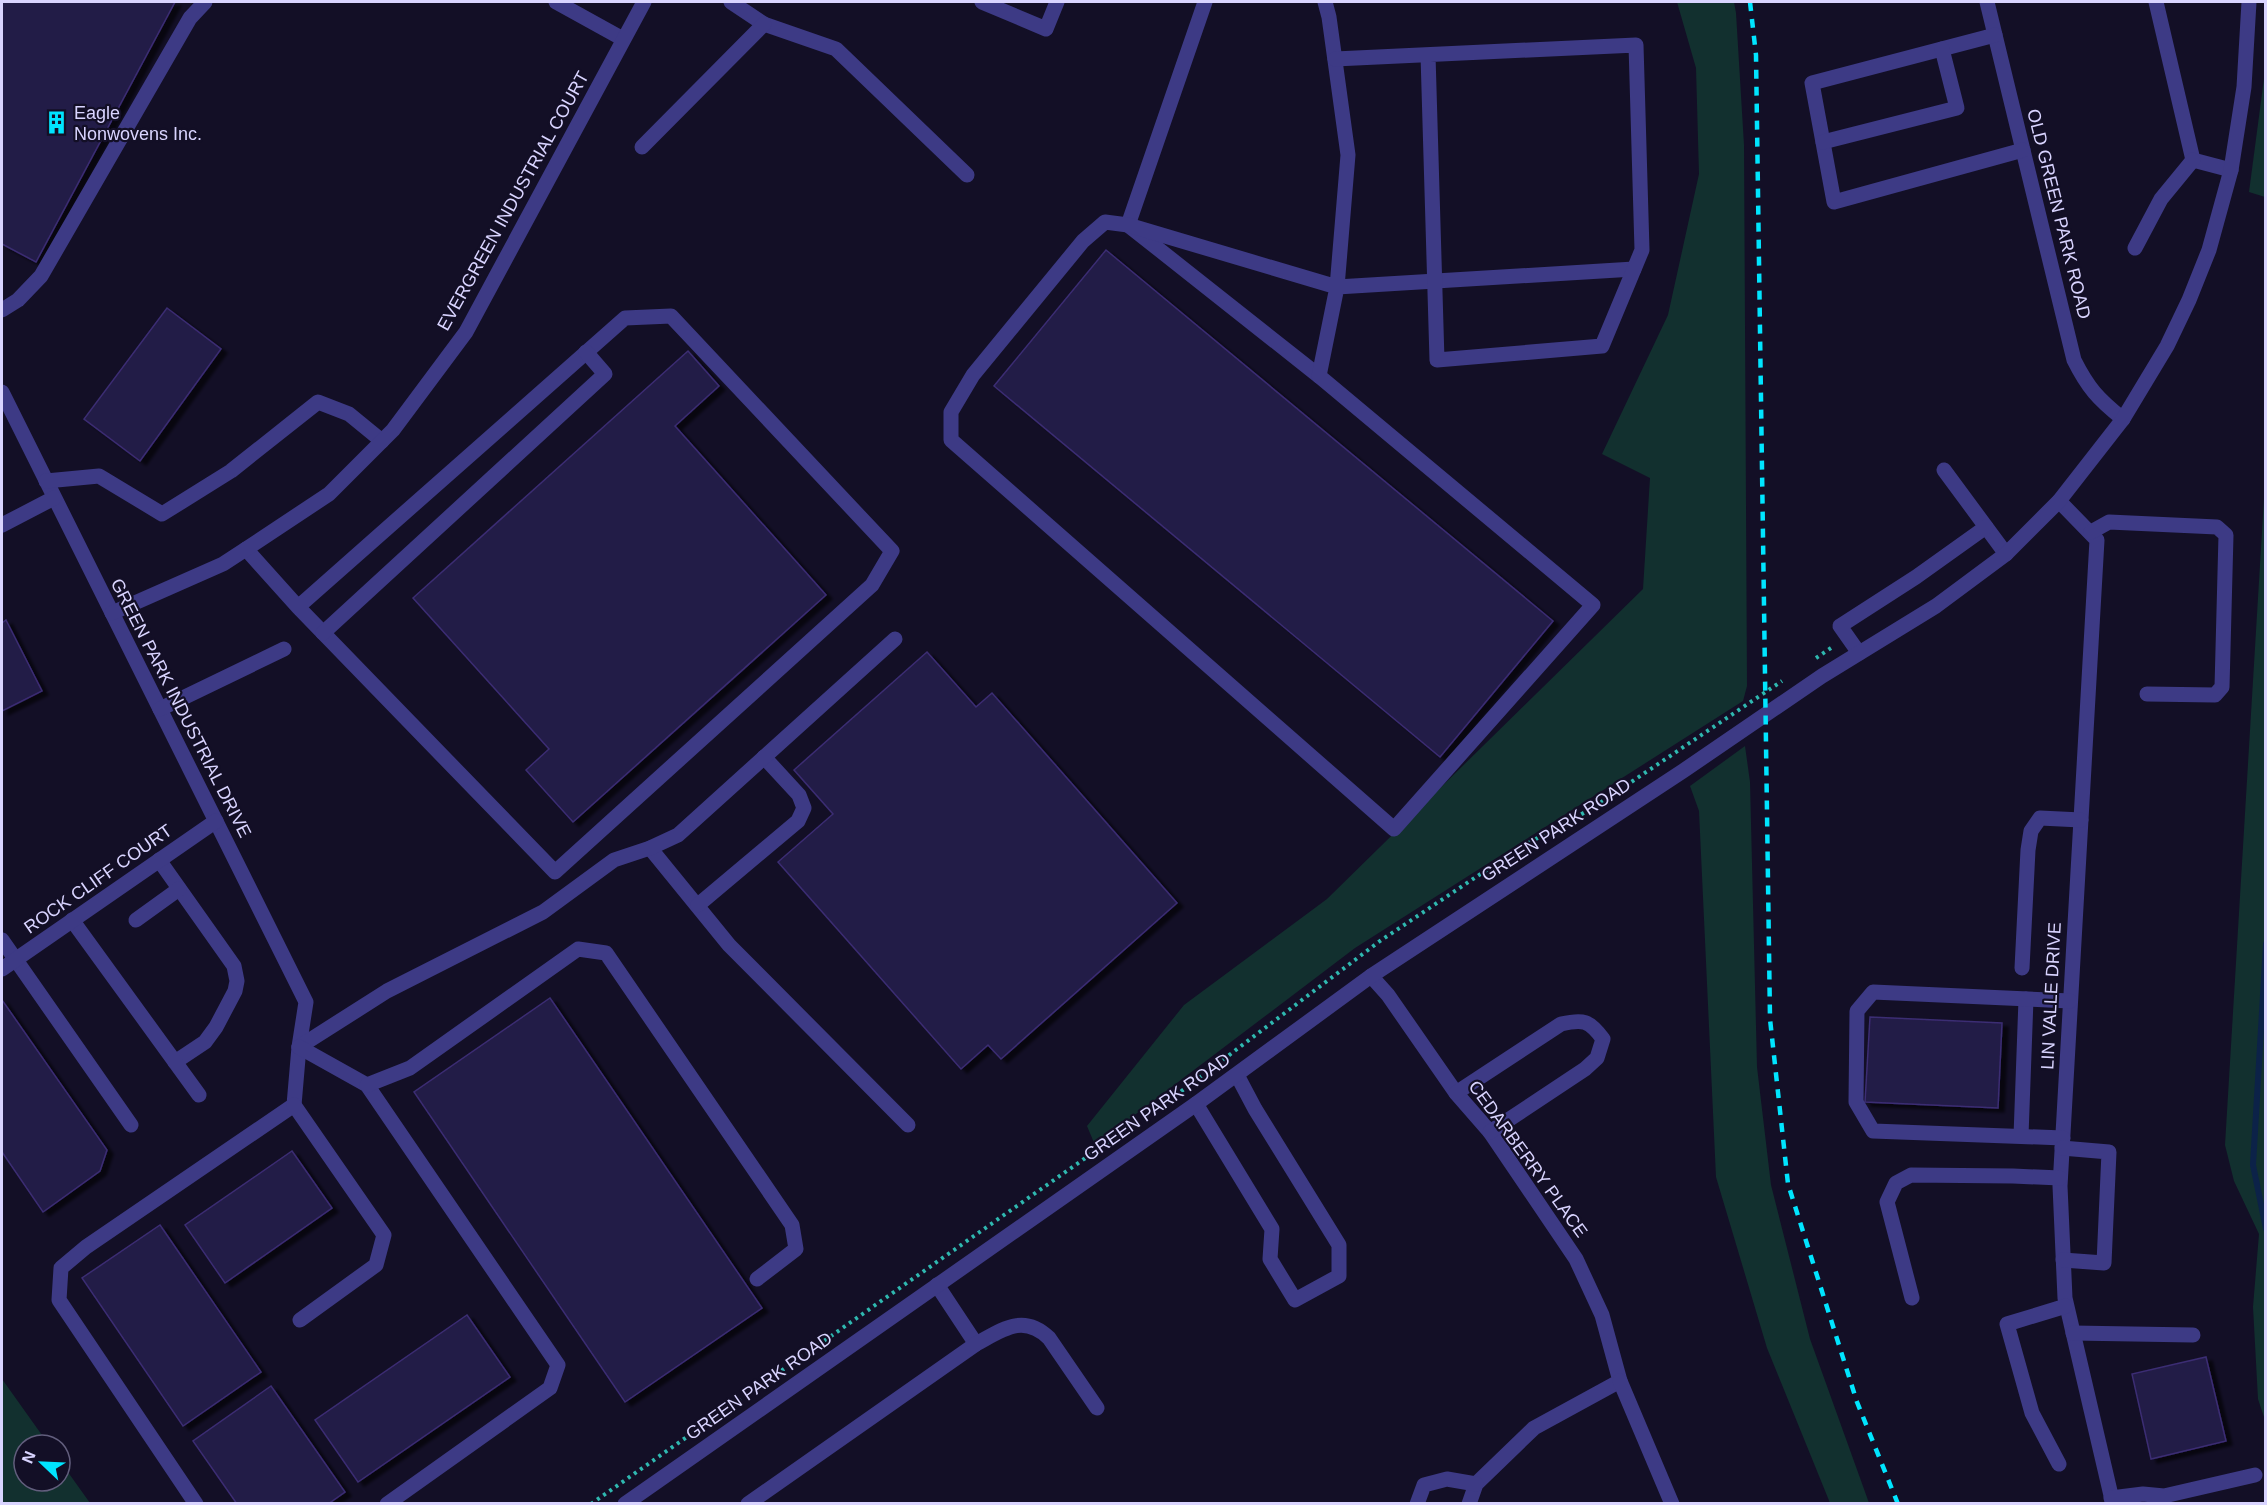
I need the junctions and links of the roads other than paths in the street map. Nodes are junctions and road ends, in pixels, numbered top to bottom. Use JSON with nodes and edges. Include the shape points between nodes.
{"nodes":[{"id":1,"x":205,"y":2,"type":"edge"},
{"id":2,"x":556,"y":2,"type":"edge"},
{"id":3,"x":644,"y":2,"type":"edge"},
{"id":4,"x":731,"y":2,"type":"edge"},
{"id":5,"x":982,"y":2,"type":"edge"},
{"id":6,"x":1057,"y":2,"type":"edge"},
{"id":7,"x":1205,"y":2,"type":"edge"},
{"id":8,"x":1325,"y":2,"type":"edge"},
{"id":9,"x":1987,"y":2,"type":"edge"},
{"id":10,"x":2156,"y":2,"type":"edge"},
{"id":11,"x":2249,"y":2,"type":"edge"},
{"id":12,"x":764,"y":24,"type":"junction"},
{"id":13,"x":1995,"y":35,"type":"junction"},
{"id":14,"x":623,"y":39,"type":"junction"},
{"id":15,"x":1942,"y":48,"type":"junction"},
{"id":16,"x":1428,"y":55,"type":"junction"},
{"id":17,"x":1335,"y":59,"type":"junction"},
{"id":18,"x":1823,"y":142,"type":"junction"},
{"id":19,"x":642,"y":147,"type":"dead end"},
{"id":20,"x":2023,"y":150,"type":"junction"},
{"id":21,"x":2193,"y":160,"type":"junction"},
{"id":22,"x":2231,"y":170,"type":"junction"},
{"id":23,"x":967,"y":175,"type":"dead end"},
{"id":24,"x":1128,"y":225,"type":"junction"},
{"id":25,"x":2135,"y":248,"type":"dead end"},
{"id":26,"x":1634,"y":269,"type":"junction"},
{"id":27,"x":1435,"y":281,"type":"junction"},
{"id":28,"x":1337,"y":287,"type":"junction"},
{"id":29,"x":2,"y":310,"type":"edge"},
{"id":30,"x":586,"y":352,"type":"junction"},
{"id":31,"x":1319,"y":376,"type":"junction"},
{"id":32,"x":2,"y":392,"type":"edge"},
{"id":33,"x":2123,"y":419,"type":"junction"},
{"id":34,"x":382,"y":441,"type":"junction"},
{"id":35,"x":1944,"y":470,"type":"dead end"},
{"id":36,"x":46,"y":481,"type":"junction"},
{"id":37,"x":54,"y":498,"type":"junction"},
{"id":38,"x":2059,"y":501,"type":"junction"},
{"id":39,"x":2,"y":525,"type":"edge"},
{"id":40,"x":1986,"y":527,"type":"junction"},
{"id":41,"x":2091,"y":532,"type":"junction"},
{"id":42,"x":246,"y":549,"type":"junction"},
{"id":43,"x":2006,"y":554,"type":"junction"},
{"id":44,"x":298,"y":607,"type":"junction"},
{"id":45,"x":112,"y":613,"type":"junction"},
{"id":46,"x":323,"y":633,"type":"junction"},
{"id":47,"x":895,"y":639,"type":"dead end"},
{"id":48,"x":284,"y":649,"type":"dead end"},
{"id":49,"x":1859,"y":653,"type":"junction"},
{"id":50,"x":2147,"y":694,"type":"dead end"},
{"id":51,"x":160,"y":709,"type":"junction"},
{"id":52,"x":764,"y":757,"type":"junction"},
{"id":53,"x":2081,"y":820,"type":"junction"},
{"id":54,"x":216,"y":821,"type":"junction"},
{"id":55,"x":650,"y":848,"type":"junction"},
{"id":56,"x":159,"y":860,"type":"junction"},
{"id":57,"x":179,"y":889,"type":"junction"},
{"id":58,"x":698,"y":905,"type":"junction"},
{"id":59,"x":72,"y":920,"type":"junction"},
{"id":60,"x":136,"y":920,"type":"dead end"},
{"id":61,"x":2,"y":940,"type":"edge"},
{"id":62,"x":15,"y":959,"type":"junction"},
{"id":63,"x":2022,"y":968,"type":"dead end"},
{"id":64,"x":2,"y":969,"type":"edge"},
{"id":65,"x":1371,"y":976,"type":"junction"},
{"id":66,"x":2026,"y":999,"type":"junction"},
{"id":67,"x":2070,"y":1001,"type":"junction"},
{"id":68,"x":299,"y":1047,"type":"junction"},
{"id":69,"x":175,"y":1062,"type":"junction"},
{"id":70,"x":1237,"y":1075,"type":"junction"},
{"id":71,"x":367,"y":1085,"type":"junction"},
{"id":72,"x":1456,"y":1093,"type":"junction"},
{"id":73,"x":199,"y":1095,"type":"dead end"},
{"id":74,"x":1196,"y":1104,"type":"junction"},
{"id":75,"x":294,"y":1105,"type":"junction"},
{"id":76,"x":131,"y":1125,"type":"dead end"},
{"id":77,"x":908,"y":1125,"type":"dead end"},
{"id":78,"x":1490,"y":1132,"type":"junction"},
{"id":79,"x":2022,"y":1136,"type":"junction"},
{"id":80,"x":2062,"y":1143,"type":"junction"},
{"id":81,"x":2060,"y":1178,"type":"junction"},
{"id":82,"x":2063,"y":1260,"type":"junction"},
{"id":83,"x":757,"y":1279,"type":"dead end"},
{"id":84,"x":937,"y":1285,"type":"junction"},
{"id":85,"x":1912,"y":1298,"type":"dead end"},
{"id":86,"x":2066,"y":1306,"type":"junction"},
{"id":87,"x":300,"y":1320,"type":"dead end"},
{"id":88,"x":2073,"y":1333,"type":"junction"},
{"id":89,"x":2193,"y":1335,"type":"dead end"},
{"id":90,"x":976,"y":1344,"type":"junction"},
{"id":91,"x":1620,"y":1381,"type":"junction"},
{"id":92,"x":1097,"y":1407,"type":"dead end"},
{"id":93,"x":2060,"y":1464,"type":"dead end"},
{"id":94,"x":2255,"y":1475,"type":"dead end"},
{"id":95,"x":1476,"y":1484,"type":"junction"},
{"id":96,"x":2112,"y":1501,"type":"edge"},
{"id":97,"x":196,"y":1503,"type":"edge"},
{"id":98,"x":387,"y":1503,"type":"edge"},
{"id":99,"x":625,"y":1503,"type":"edge"},
{"id":100,"x":748,"y":1503,"type":"edge"},
{"id":101,"x":1417,"y":1503,"type":"edge"},
{"id":102,"x":1469,"y":1503,"type":"edge"},
{"id":103,"x":1672,"y":1503,"type":"edge"}],
"edges":[{"from":1,"to":29,"type":"street","via":[[190,18],[41,276]]},
{"from":2,"to":14,"type":"street"},
{"from":3,"to":14,"type":"street","name":"EVERGREEN INDUSTRIAL COURT"},
{"from":4,"to":12,"type":"street"},
{"from":5,"to":6,"type":"street","via":[[1046,29]]},
{"from":7,"to":24,"type":"street"},
{"from":8,"to":17,"type":"street"},
{"from":9,"to":13,"type":"street","name":"OLD GREEN PARK ROAD"},
{"from":10,"to":21,"type":"street"},
{"from":11,"to":22,"type":"street","name":"GREEN PARK ROAD","via":[[2244,87]]},
{"from":12,"to":19,"type":"street"},
{"from":12,"to":23,"type":"street","via":[[836,49]]},
{"from":13,"to":15,"type":"street"},
{"from":13,"to":20,"type":"street","name":"OLD GREEN PARK ROAD"},
{"from":14,"to":34,"type":"street","name":"EVERGREEN INDUSTRIAL COURT","via":[[466,332]]},
{"from":15,"to":18,"type":"street","via":[[1812,83]]},
{"from":15,"to":18,"type":"street","via":[[1958,108]]},
{"from":16,"to":17,"type":"street"},
{"from":16,"to":26,"type":"street","via":[[1636,45],[1642,250]]},
{"from":16,"to":27,"type":"street"},
{"from":17,"to":28,"type":"street","via":[[1348,155]]},
{"from":18,"to":20,"type":"street","via":[[1834,201]]},
{"from":20,"to":33,"type":"street","name":"OLD GREEN PARK ROAD","via":[[2074,360],[2098,400]]},
{"from":21,"to":22,"type":"street"},
{"from":21,"to":25,"type":"street","via":[[2161,199]]},
{"from":22,"to":33,"type":"street","name":"GREEN PARK ROAD","via":[[2215,231],[2189,300],[2167,346]]},
{"from":24,"to":28,"type":"street"},
{"from":24,"to":31,"type":"street"},
{"from":24,"to":31,"type":"street","via":[[1106,222],[1083,241],[973,375],[951,412],[951,440],[1394,829],[1593,605]]},
{"from":26,"to":27,"type":"street"},
{"from":26,"to":27,"type":"street","via":[[1602,346],[1437,360]]},
{"from":27,"to":28,"type":"street"},
{"from":28,"to":31,"type":"street"},
{"from":30,"to":44,"type":"street"},
{"from":30,"to":46,"type":"street","via":[[605,374]]},
{"from":30,"to":46,"type":"street","via":[[625,318],[671,316],[892,551],[872,585],[555,872]]},
{"from":32,"to":36,"type":"street","name":"GREEN PARK INDUSTRIAL DRIVE"},
{"from":33,"to":38,"type":"street","name":"GREEN PARK ROAD"},
{"from":34,"to":36,"type":"street","via":[[349,414],[318,402],[231,471],[162,514],[99,476]]},
{"from":34,"to":42,"type":"street","name":"EVERGREEN INDUSTRIAL COURT","via":[[329,494]]},
{"from":35,"to":40,"type":"street"},
{"from":36,"to":37,"type":"street","name":"GREEN PARK INDUSTRIAL DRIVE"},
{"from":37,"to":39,"type":"street"},
{"from":37,"to":45,"type":"street","name":"GREEN PARK INDUSTRIAL DRIVE"},
{"from":38,"to":41,"type":"street"},
{"from":38,"to":43,"type":"street","name":"GREEN PARK ROAD"},
{"from":40,"to":43,"type":"street"},
{"from":40,"to":49,"type":"street","via":[[1840,626]]},
{"from":41,"to":50,"type":"street","via":[[2109,522],[2217,526],[2226,535],[2222,687],[2215,695]]},
{"from":41,"to":53,"type":"street","name":"LIN VALLE DRIVE","via":[[2097,540]]},
{"from":42,"to":44,"type":"street"},
{"from":42,"to":45,"type":"street","name":"EVERGREEN INDUSTRIAL COURT","via":[[222,564]]},
{"from":43,"to":49,"type":"street","name":"GREEN PARK ROAD","via":[[1936,606]]},
{"from":44,"to":46,"type":"street"},
{"from":45,"to":51,"type":"street","name":"GREEN PARK INDUSTRIAL DRIVE"},
{"from":47,"to":52,"type":"street"},
{"from":48,"to":51,"type":"street"},
{"from":49,"to":65,"type":"street","name":"GREEN PARK ROAD"},
{"from":51,"to":54,"type":"street","name":"GREEN PARK INDUSTRIAL DRIVE"},
{"from":52,"to":55,"type":"street","via":[[678,835]]},
{"from":52,"to":58,"type":"street","via":[[799,795],[804,808],[798,822]]},
{"from":53,"to":63,"type":"street","via":[[2040,818],[2031,831]]},
{"from":53,"to":67,"type":"street","name":"LIN VALLE DRIVE"},
{"from":54,"to":56,"type":"street","name":"ROCK CLIFF COURT"},
{"from":54,"to":68,"type":"street","name":"GREEN PARK INDUSTRIAL DRIVE","via":[[306,1002]]},
{"from":55,"to":58,"type":"street"},
{"from":55,"to":68,"type":"street","via":[[614,860],[543,912],[387,991]]},
{"from":56,"to":57,"type":"street"},
{"from":56,"to":59,"type":"street","name":"ROCK CLIFF COURT"},
{"from":57,"to":60,"type":"street"},
{"from":57,"to":69,"type":"street","via":[[234,966],[237,981],[236,991],[209,1038]]},
{"from":58,"to":77,"type":"street","via":[[729,945]]},
{"from":59,"to":62,"type":"street","name":"ROCK CLIFF COURT"},
{"from":59,"to":69,"type":"street"},
{"from":61,"to":62,"type":"street"},
{"from":62,"to":64,"type":"street","name":"ROCK CLIFF COURT"},
{"from":62,"to":76,"type":"street"},
{"from":65,"to":70,"type":"street","name":"GREEN PARK ROAD"},
{"from":65,"to":72,"type":"street","name":"CEDARBERRY PLACE"},
{"from":66,"to":67,"type":"street"},
{"from":66,"to":79,"type":"street"},
{"from":66,"to":79,"type":"street","via":[[1873,992],[1857,1011],[1856,1102],[1873,1131]]},
{"from":67,"to":80,"type":"street","name":"LIN VALLE DRIVE"},
{"from":68,"to":71,"type":"street"},
{"from":68,"to":75,"type":"street","name":"GREEN PARK INDUSTRIAL DRIVE"},
{"from":69,"to":73,"type":"street"},
{"from":70,"to":74,"type":"street","name":"GREEN PARK ROAD"},
{"from":70,"to":74,"type":"street","via":[[1339,1245],[1339,1275],[1295,1300],[1270,1259],[1272,1229]]},
{"from":71,"to":83,"type":"street","via":[[410,1068],[578,949],[606,953],[792,1225],[796,1250]]},
{"from":71,"to":98,"type":"street","via":[[558,1365],[550,1388]]},
{"from":72,"to":78,"type":"street","name":"CEDARBERRY PLACE"},
{"from":72,"to":78,"type":"street","via":[[1561,1024],[1579,1020],[1593,1026],[1603,1039],[1597,1058]]},
{"from":74,"to":84,"type":"street","name":"GREEN PARK ROAD"},
{"from":75,"to":87,"type":"street","via":[[384,1235],[376,1265]]},
{"from":75,"to":97,"type":"street","via":[[61,1268],[59,1300]]},
{"from":78,"to":91,"type":"street","name":"CEDARBERRY PLACE","via":[[1576,1259],[1602,1315]]},
{"from":79,"to":80,"type":"street"},
{"from":80,"to":81,"type":"street","name":"LIN VALLE DRIVE"},
{"from":80,"to":82,"type":"street","via":[[2109,1152],[2104,1263]]},
{"from":81,"to":82,"type":"street","name":"LIN VALLE DRIVE"},
{"from":81,"to":85,"type":"street","via":[[1911,1175],[1896,1183],[1887,1203]]},
{"from":82,"to":86,"type":"street","name":"LIN VALLE DRIVE"},
{"from":84,"to":90,"type":"street"},
{"from":84,"to":99,"type":"street","name":"GREEN PARK ROAD"},
{"from":86,"to":88,"type":"street","name":"LIN VALLE DRIVE"},
{"from":86,"to":93,"type":"street","via":[[2007,1324],[2032,1413]]},
{"from":88,"to":89,"type":"street"},
{"from":88,"to":96,"type":"street","name":"LIN VALLE DRIVE"},
{"from":90,"to":92,"type":"street","via":[[1005,1328],[1027,1324],[1040,1329]]},
{"from":90,"to":100,"type":"street"},
{"from":91,"to":95,"type":"street","via":[[1534,1428]]},
{"from":91,"to":103,"type":"street","name":"CEDARBERRY PLACE"},
{"from":94,"to":96,"type":"street","via":[[2164,1496],[2143,1494]]},
{"from":95,"to":101,"type":"street","via":[[1447,1479],[1424,1485]]},
{"from":95,"to":102,"type":"street"}]}
